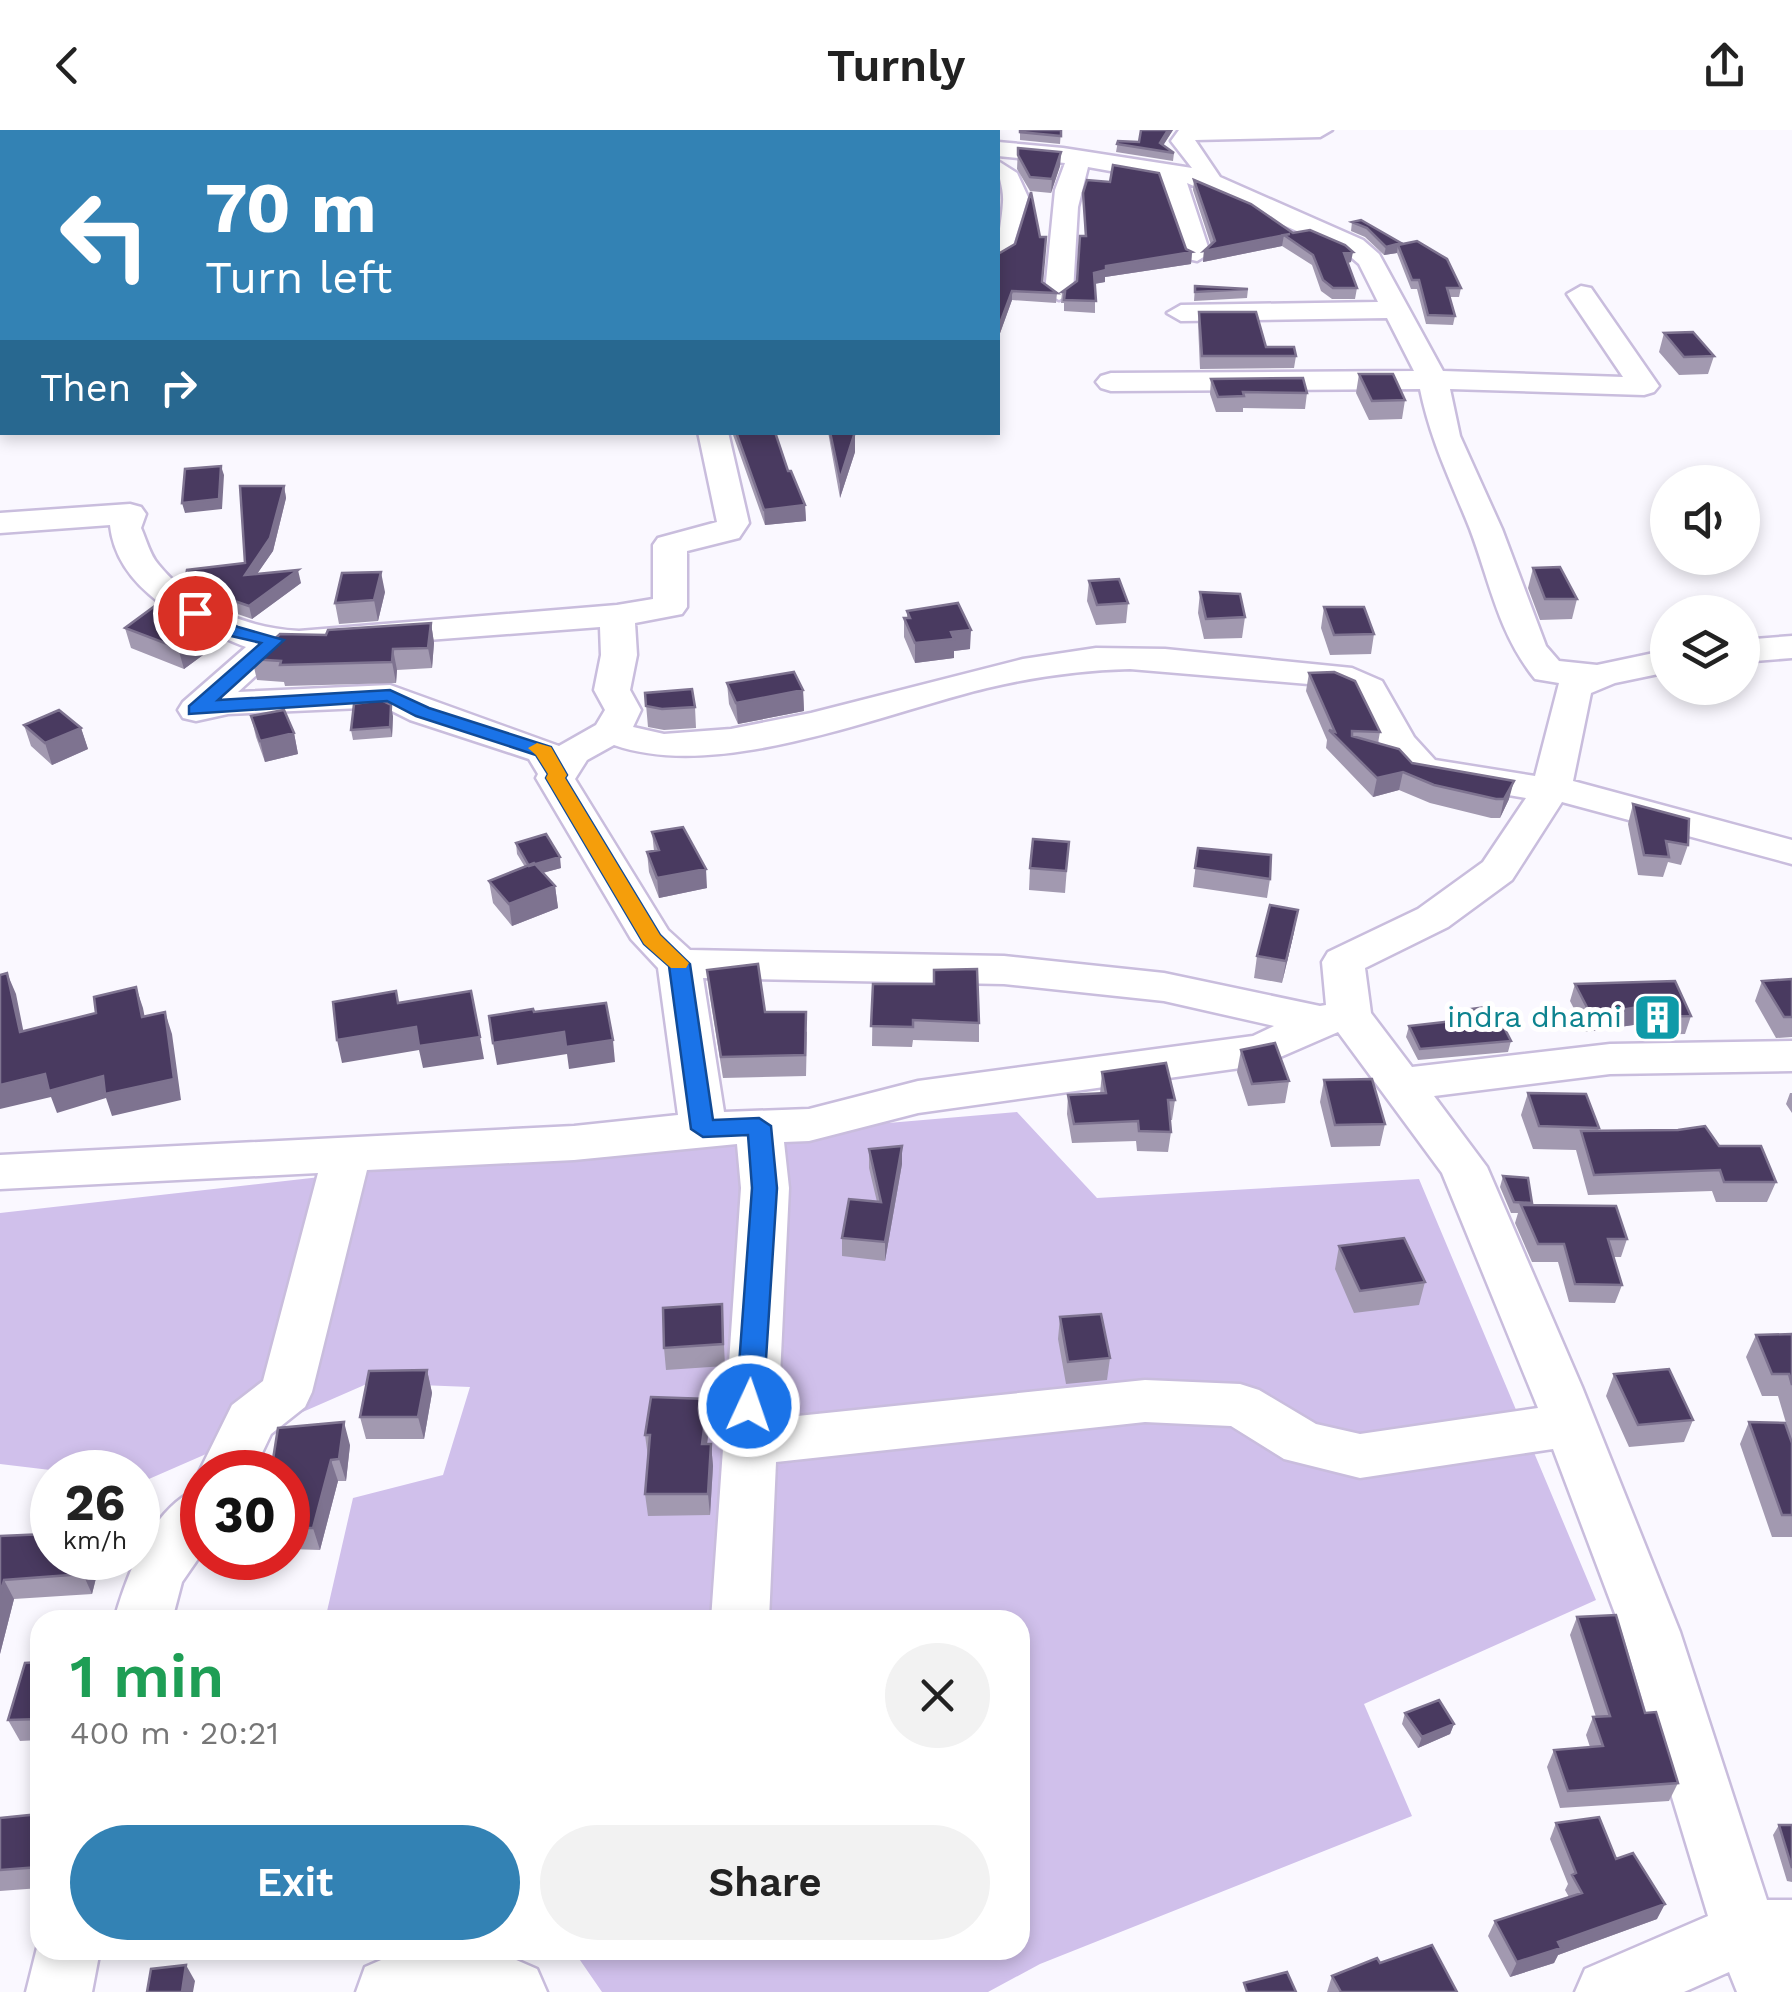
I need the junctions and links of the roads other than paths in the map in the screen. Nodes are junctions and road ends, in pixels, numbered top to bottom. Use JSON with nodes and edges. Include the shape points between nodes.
{"nodes":[{"id":1,"x":1320,"y":130,"type":"edge"},
{"id":2,"x":1000,"y":149,"type":"edge"},
{"id":3,"x":1079,"y":158,"type":"junction"},
{"id":4,"x":1000,"y":170,"type":"edge"},
{"id":5,"x":1172,"y":176,"type":"junction"},
{"id":6,"x":1209,"y":179,"type":"junction"},
{"id":7,"x":1000,"y":246,"type":"edge"},
{"id":8,"x":1198,"y":253,"type":"dead end"},
{"id":9,"x":1059,"y":292,"type":"edge"},
{"id":10,"x":1581,"y":294,"type":"dead end"},
{"id":11,"x":1396,"y":310,"type":"junction"},
{"id":12,"x":1181,"y":313,"type":"dead end"},
{"id":13,"x":1433,"y":380,"type":"junction"},
{"id":14,"x":1111,"y":382,"type":"dead end"},
{"id":15,"x":714,"y":435,"type":"edge"},
{"id":16,"x":0,"y":523,"type":"edge"},
{"id":17,"x":618,"y":615,"type":"junction"},
{"id":18,"x":275,"y":640,"type":"junction"},
{"id":19,"x":1792,"y":647,"type":"edge"},
{"id":20,"x":1760,"y":650,"type":"edge"},
{"id":21,"x":1650,"y":667,"type":"edge"},
{"id":22,"x":1592,"y":675,"type":"junction"},
{"id":23,"x":611,"y":732,"type":"junction"},
{"id":24,"x":558,"y":775,"type":"junction"},
{"id":25,"x":1551,"y":789,"type":"junction"},
{"id":26,"x":1792,"y":852,"type":"edge"},
{"id":27,"x":679,"y":964,"type":"junction"},
{"id":28,"x":1334,"y":1018,"type":"junction"},
{"id":29,"x":1792,"y":1056,"type":"edge"},
{"id":30,"x":1403,"y":1084,"type":"junction"},
{"id":31,"x":759,"y":1126,"type":"junction"},
{"id":32,"x":703,"y":1129,"type":"junction"},
{"id":33,"x":347,"y":1154,"type":"junction"},
{"id":34,"x":0,"y":1172,"type":"edge"},
{"id":35,"x":1572,"y":1425,"type":"junction"},
{"id":36,"x":748,"y":1443,"type":"junction"},
{"id":37,"x":237,"y":1450,"type":"edge"},
{"id":38,"x":180,"y":1540,"type":"edge"},
{"id":39,"x":146,"y":1610,"type":"edge"},
{"id":40,"x":740,"y":1610,"type":"edge"},
{"id":41,"x":1769,"y":1932,"type":"edge"},
{"id":42,"x":65,"y":1960,"type":"edge"},
{"id":43,"x":388,"y":1990,"type":"edge"},
{"id":44,"x":59,"y":1992,"type":"edge"},
{"id":45,"x":514,"y":1992,"type":"edge"},
{"id":46,"x":1608,"y":1992,"type":"edge"},
{"id":47,"x":1770,"y":1992,"type":"edge"}],
"edges":[{"from":1,"to":6,"type":"street","via":[[1190,131],[1183,141]]},
{"from":2,"to":3,"type":"street"},
{"from":3,"to":5,"type":"street"},
{"from":3,"to":9,"type":"street","via":[[1069,177]]},
{"from":4,"to":7,"type":"street","via":[[1018,196]]},
{"from":5,"to":6,"type":"street"},
{"from":5,"to":8,"type":"street"},
{"from":6,"to":11,"type":"street","via":[[1354,246],[1370,260]]},
{"from":10,"to":13,"type":"street","via":[[1644,386]]},
{"from":11,"to":12,"type":"street"},
{"from":11,"to":13,"type":"street"},
{"from":13,"to":14,"type":"street"},
{"from":13,"to":22,"type":"street","via":[[1445,436],[1529,648],[1548,672]]},
{"from":15,"to":17,"type":"street","via":[[733,523],[727,531],[670,545],[670,607]]},
{"from":16,"to":18,"type":"street","via":[[130,514],[124,528],[142,568],[168,591],[233,632]]},
{"from":17,"to":18,"type":"street"},
{"from":17,"to":23,"type":"street","via":[[612,690],[624,710]]},
{"from":18,"to":24,"type":"street","via":[[196,710],[390,696],[544,751]]},
{"from":19,"to":20,"type":"street"},
{"from":21,"to":22,"type":"street"},
{"from":22,"to":25,"type":"street","via":[[1574,688]]},
{"from":23,"to":24,"type":"street","via":[[574,752]]},
{"from":23,"to":25,"type":"street","via":[[654,745],[752,737],[1042,666],[1166,662],[1360,682],[1423,770]]},
{"from":24,"to":27,"type":"street","via":[[652,940]]},
{"from":25,"to":26,"type":"street"},
{"from":25,"to":28,"type":"street","via":[[1498,870],[1432,918],[1343,962]]},
{"from":27,"to":28,"type":"street","via":[[1004,970],[1164,987]]},
{"from":27,"to":32,"type":"street"},
{"from":28,"to":30,"type":"street"},
{"from":28,"to":31,"type":"street","via":[[1262,1050],[918,1096],[809,1125]]},
{"from":29,"to":30,"type":"street","via":[[1610,1059]]},
{"from":30,"to":35,"type":"street","via":[[1462,1168]]},
{"from":31,"to":32,"type":"street"},
{"from":31,"to":36,"type":"street","via":[[764,1188]]},
{"from":32,"to":33,"type":"street"},
{"from":33,"to":34,"type":"street"},
{"from":33,"to":37,"type":"street","via":[[286,1392],[251,1420]]},
{"from":35,"to":36,"type":"street","via":[[1360,1456],[1303,1443],[1240,1405],[1145,1401]]},
{"from":35,"to":41,"type":"street"},
{"from":36,"to":40,"type":"street"},
{"from":38,"to":39,"type":"street","via":[[156,1573]]},
{"from":41,"to":46,"type":"street"},
{"from":41,"to":47,"type":"street"},
{"from":42,"to":44,"type":"street"},
{"from":43,"to":45,"type":"street"}]}
